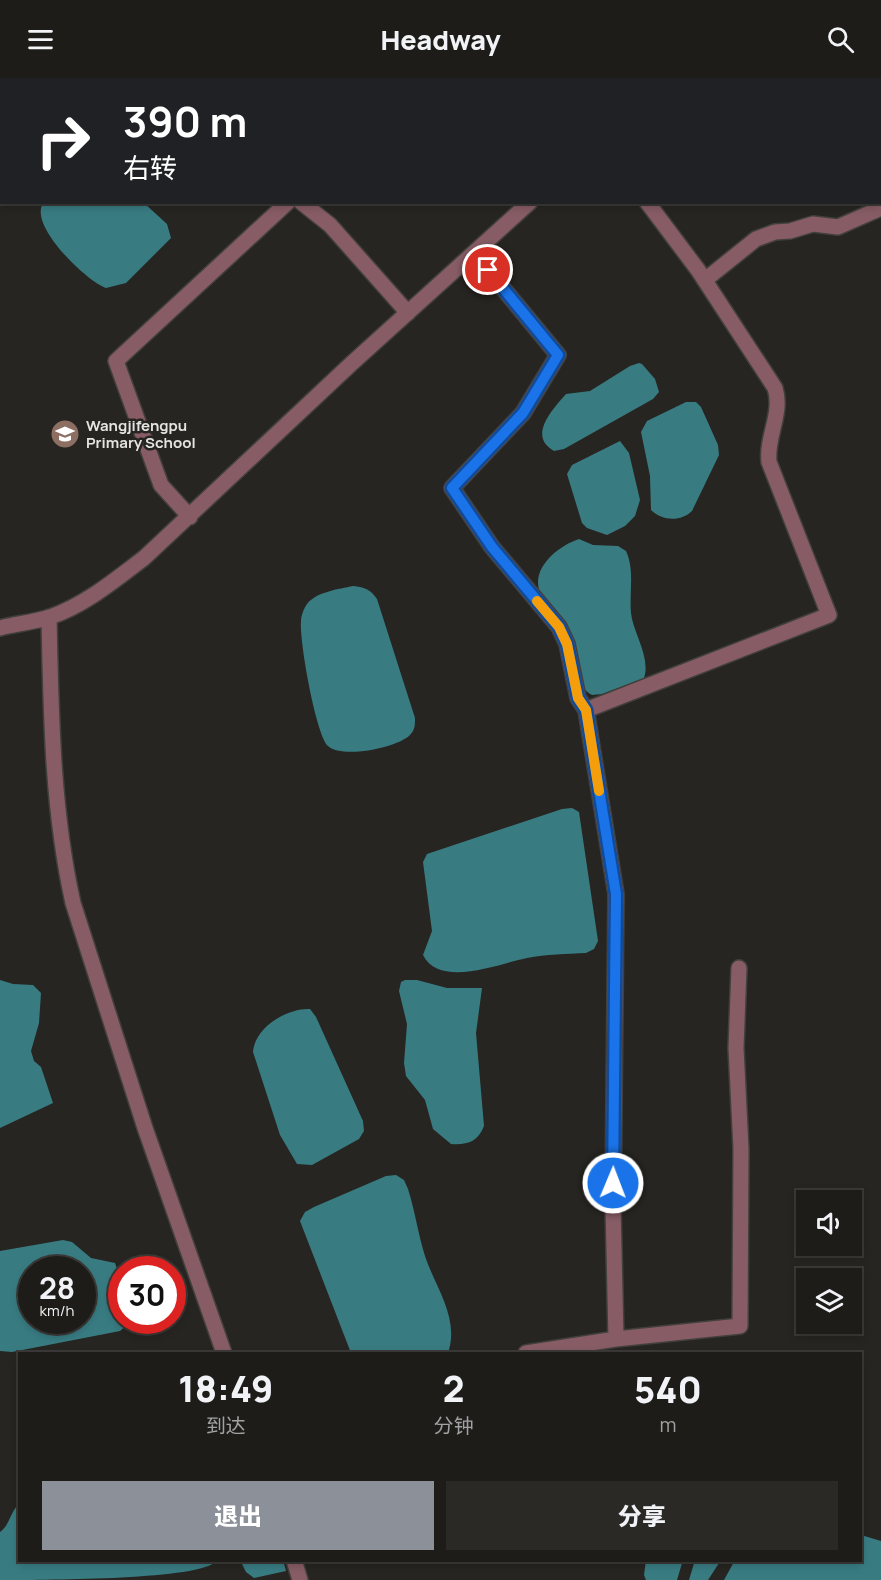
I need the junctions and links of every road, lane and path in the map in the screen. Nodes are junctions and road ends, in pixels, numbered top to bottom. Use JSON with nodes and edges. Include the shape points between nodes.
{"nodes":[{"id":1,"x":286,"y":204,"type":"edge"},
{"id":2,"x":304,"y":204,"type":"edge"},
{"id":3,"x":528,"y":204,"type":"edge"},
{"id":4,"x":648,"y":204,"type":"edge"},
{"id":5,"x":881,"y":208,"type":"edge"},
{"id":6,"x":474,"y":253,"type":"junction"},
{"id":7,"x":705,"y":280,"type":"junction"},
{"id":8,"x":408,"y":313,"type":"junction"},
{"id":9,"x":190,"y":517,"type":"junction"},
{"id":10,"x":49,"y":617,"type":"junction"},
{"id":11,"x":0,"y":628,"type":"edge"},
{"id":12,"x":586,"y":710,"type":"junction"},
{"id":13,"x":739,"y":968,"type":"dead end"},
{"id":14,"x":616,"y":1339,"type":"junction"},
{"id":15,"x":224,"y":1352,"type":"edge"},
{"id":16,"x":532,"y":1352,"type":"edge"},
{"id":17,"x":295,"y":1562,"type":"edge"},
{"id":18,"x":300,"y":1580,"type":"edge"}],
"edges":[{"from":1,"to":9,"type":"street","via":[[116,361],[161,485]]},
{"from":2,"to":8,"type":"street","via":[[330,225]]},
{"from":3,"to":6,"type":"street"},
{"from":4,"to":7,"type":"street"},
{"from":5,"to":7,"type":"street","via":[[838,227],[813,224],[765,235]]},
{"from":6,"to":8,"type":"street"},
{"from":6,"to":12,"type":"street","via":[[558,355],[523,413],[452,488],[492,547],[559,627],[567,644],[578,698]]},
{"from":7,"to":12,"type":"street","via":[[775,388],[778,404],[769,447],[770,462],[829,615]]},
{"from":8,"to":9,"type":"street"},
{"from":9,"to":10,"type":"street","via":[[107,587]]},
{"from":10,"to":11,"type":"street"},
{"from":10,"to":15,"type":"street","via":[[52,737],[65,867],[95,978]]},
{"from":12,"to":14,"type":"street","via":[[616,894]]},
{"from":13,"to":14,"type":"street","via":[[736,1048],[741,1149],[740,1326]]},
{"from":14,"to":16,"type":"street"},
{"from":17,"to":18,"type":"street"}]}
